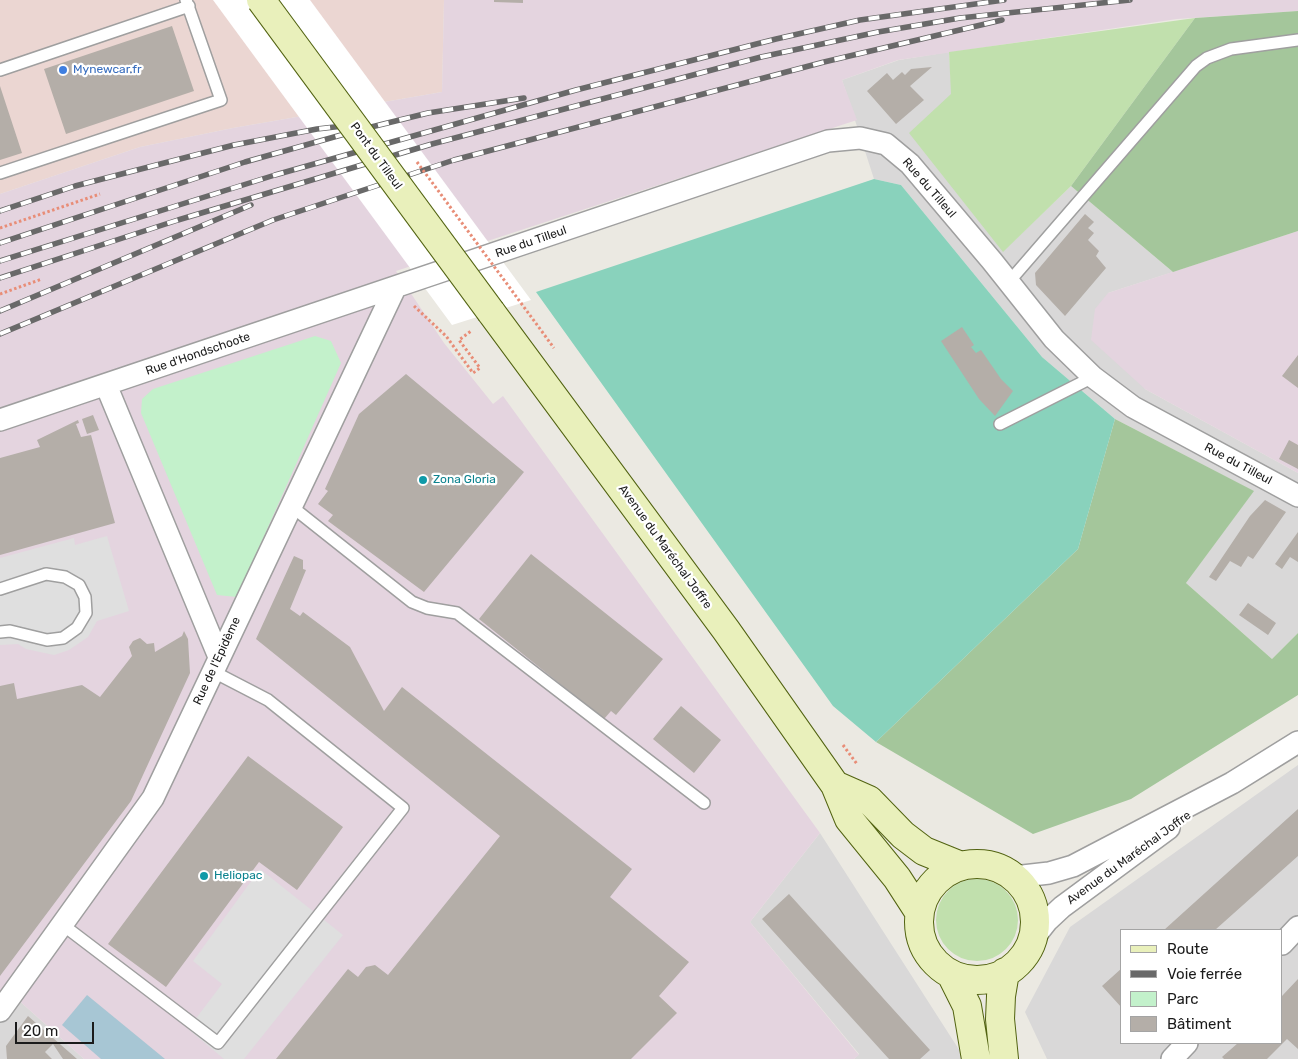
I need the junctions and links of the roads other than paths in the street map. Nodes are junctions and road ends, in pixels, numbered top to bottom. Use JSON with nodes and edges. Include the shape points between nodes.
{"nodes":[{"id":1,"x":261,"y":0,"type":"edge"},
{"id":2,"x":188,"y":3,"type":"edge"},
{"id":3,"x":1298,"y":40,"type":"edge"},
{"id":4,"x":0,"y":70,"type":"edge"},
{"id":5,"x":0,"y":173,"type":"edge"},
{"id":6,"x":1008,"y":282,"type":"junction"},
{"id":7,"x":395,"y":288,"type":"junction"},
{"id":8,"x":482,"y":321,"type":"joint"},
{"id":9,"x":1093,"y":377,"type":"junction"},
{"id":10,"x":106,"y":385,"type":"junction"},
{"id":11,"x":0,"y":420,"type":"edge"},
{"id":12,"x":1000,"y":424,"type":"dead end"},
{"id":13,"x":1298,"y":496,"type":"edge"},
{"id":14,"x":291,"y":506,"type":"junction"},
{"id":15,"x":0,"y":589,"type":"edge"},
{"id":16,"x":0,"y":632,"type":"edge"},
{"id":17,"x":216,"y":664,"type":"junction"},
{"id":18,"x":1298,"y":742,"type":"edge"},
{"id":19,"x":1232,"y":782,"type":"junction"},
{"id":20,"x":835,"y":785,"type":"junction"},
{"id":21,"x":704,"y":803,"type":"dead end"},
{"id":22,"x":961,"y":866,"type":"junction"},
{"id":23,"x":1014,"y":877,"type":"junction"},
{"id":24,"x":919,"y":912,"type":"junction"},
{"id":25,"x":62,"y":925,"type":"junction"},
{"id":26,"x":1298,"y":927,"type":"edge"},
{"id":27,"x":1032,"y":940,"type":"junction"},
{"id":28,"x":1283,"y":943,"type":"edge"},
{"id":29,"x":1005,"y":972,"type":"junction"},
{"id":30,"x":951,"y":974,"type":"junction"},
{"id":31,"x":0,"y":1011,"type":"edge"},
{"id":32,"x":1187,"y":1044,"type":"edge"},
{"id":33,"x":976,"y":1059,"type":"edge"},
{"id":34,"x":1004,"y":1059,"type":"edge"},
{"id":35,"x":1172,"y":1059,"type":"edge"}],
"edges":[{"from":1,"to":8,"type":"main road","name":"Pont du Tilleul","bridge":true},
{"from":2,"to":4,"type":"lane"},
{"from":2,"to":5,"type":"lane","via":[[221,100]]},
{"from":3,"to":6,"type":"lane","via":[[1231,49],[1206,58],[1196,66]]},
{"from":6,"to":7,"type":"street","name":"Rue du Tilleul","via":[[898,153],[874,140],[847,138],[828,141]]},
{"from":6,"to":9,"type":"street","name":"Rue du Tilleul","via":[[1054,339]]},
{"from":7,"to":10,"type":"street","name":"Rue d'Hondschoote"},
{"from":7,"to":14,"type":"street","name":"Rue de l'Epidème"},
{"from":8,"to":20,"type":"main road","name":"Avenue du Maréchal Joffre","via":[[726,630]]},
{"from":9,"to":12,"type":"lane"},
{"from":9,"to":13,"type":"street","name":"Rue du Tilleul","via":[[1133,407]]},
{"from":10,"to":11,"type":"street","name":"Rue d'Hondschoote"},
{"from":10,"to":17,"type":"street"},
{"from":14,"to":17,"type":"street","name":"Rue de l'Epidème"},
{"from":14,"to":21,"type":"lane","via":[[412,602],[457,613]]},
{"from":15,"to":16,"type":"lane","via":[[46,574],[65,577],[78,585],[85,597],[86,613],[77,628],[63,638],[47,640],[10,631]]},
{"from":17,"to":25,"type":"street","name":"Rue de l'Epidème","via":[[153,798]]},
{"from":17,"to":25,"type":"lane","via":[[268,700],[403,808],[218,1043]]},
{"from":18,"to":19,"type":"street","name":"Avenue du Maréchal Joffre"},
{"from":19,"to":23,"type":"street","name":"Avenue du Maréchal Joffre","via":[[1073,866]]},
{"from":19,"to":27,"type":"street","name":"Avenue du Maréchal Joffre","via":[[1077,895],[1054,914]]},
{"from":20,"to":22,"type":"main road","via":[[869,800],[903,835],[924,851]]},
{"from":20,"to":24,"type":"main road","name":"Avenue du Maréchal Joffre","via":[[849,820],[897,878]]},
{"from":22,"to":23,"type":"main road","via":[[989,865]]},
{"from":22,"to":24,"type":"main road","via":[[944,873],[930,886]]},
{"from":23,"to":27,"type":"main road","via":[[1026,890],[1033,906]]},
{"from":24,"to":30,"type":"main road","via":[[919,930],[925,948],[936,963]]},
{"from":25,"to":31,"type":"street","name":"Rue de l'Epidème"},
{"from":26,"to":28,"type":"street"},
{"from":27,"to":29,"type":"main road","via":[[1019,962]]},
{"from":29,"to":30,"type":"main road","via":[[978,980]]},
{"from":29,"to":34,"type":"main road","via":[[1000,1019]]},
{"from":30,"to":33,"type":"main road","via":[[967,1006]]},
{"from":32,"to":35,"type":"street"}]}
